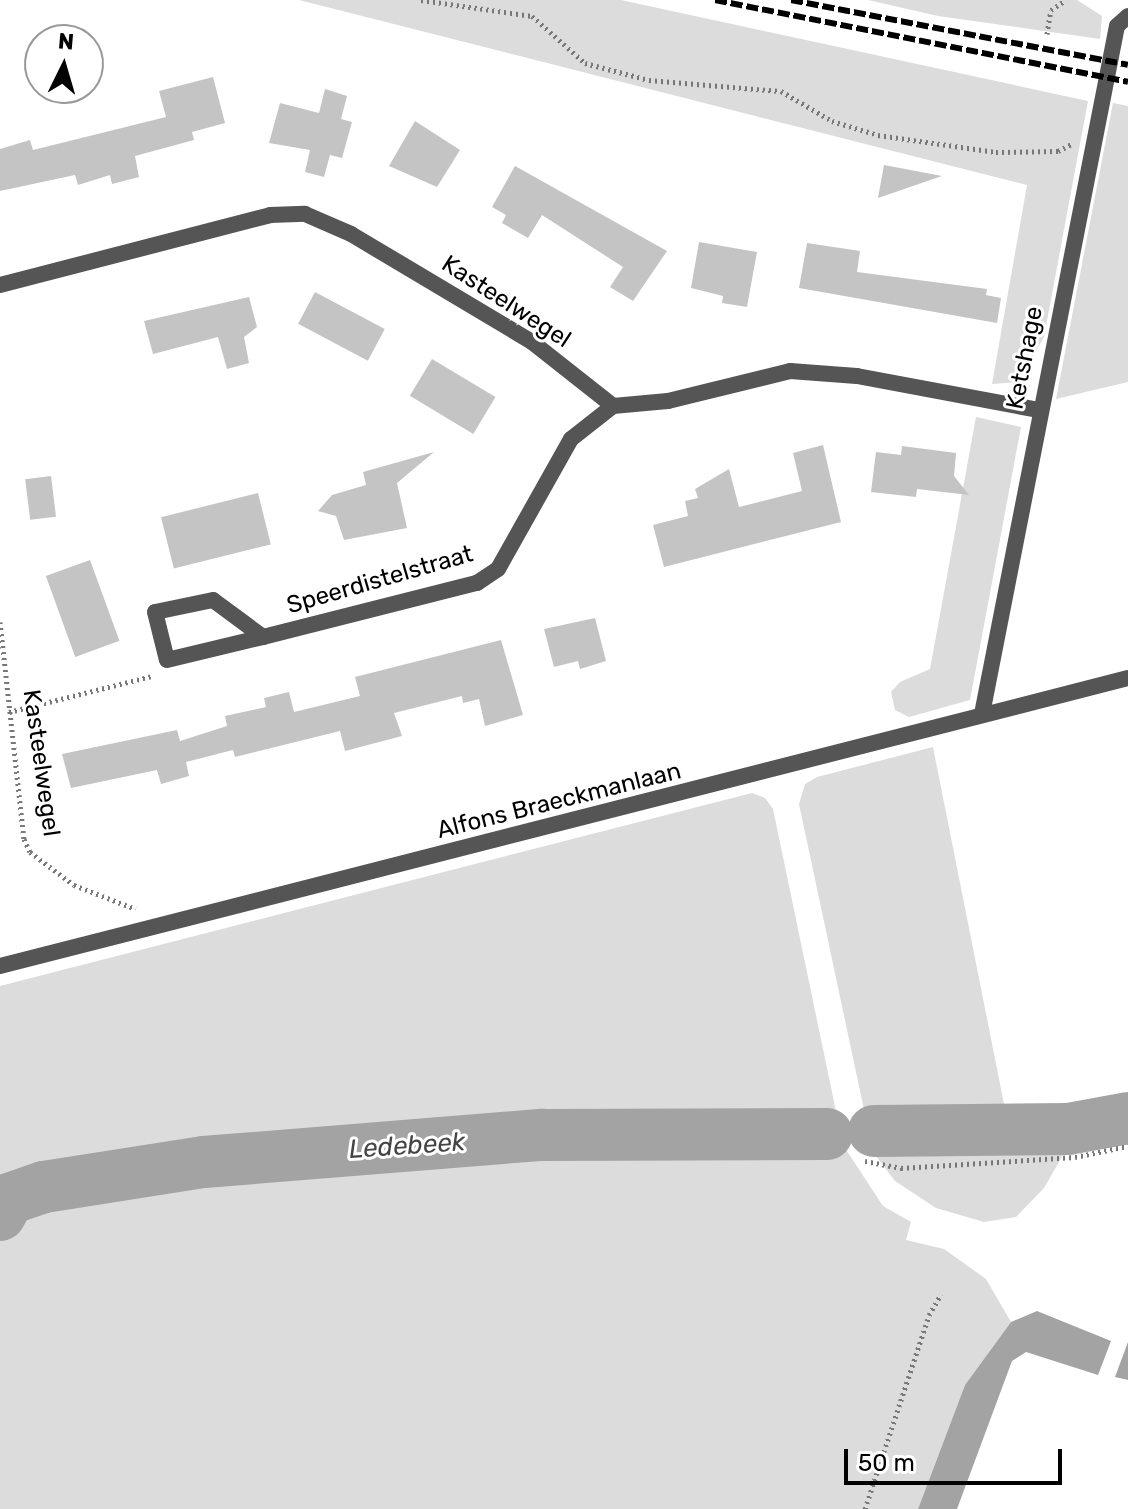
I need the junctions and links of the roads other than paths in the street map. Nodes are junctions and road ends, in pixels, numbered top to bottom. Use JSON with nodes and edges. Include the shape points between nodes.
{"nodes":[{"id":1,"x":1128,"y":16,"type":"edge"},
{"id":2,"x":0,"y":285,"type":"edge"},
{"id":3,"x":613,"y":406,"type":"junction"},
{"id":4,"x":1038,"y":410,"type":"junction"},
{"id":5,"x":263,"y":637,"type":"junction"},
{"id":6,"x":1128,"y":678,"type":"edge"},
{"id":7,"x":982,"y":714,"type":"junction"},
{"id":8,"x":0,"y":966,"type":"edge"}],
"edges":[{"from":1,"to":4,"type":"street","name":"Ketshage","via":[[1117,26]]},
{"from":2,"to":3,"type":"street","name":"Kasteelwegel","via":[[270,215],[305,214],[351,234],[532,342]]},
{"from":3,"to":4,"type":"street","via":[[668,401],[790,371],[857,376]]},
{"from":3,"to":5,"type":"street","name":"Speerdistelstraat","via":[[571,439],[498,569],[477,583]]},
{"from":4,"to":7,"type":"street","name":"Ketshage"},
{"from":5,"to":5,"type":"street","name":"Speerdistelstraat","via":[[220,602],[205,600],[155,612],[167,660]]},
{"from":6,"to":7,"type":"street","name":"Alfons Braeckmanlaan"},
{"from":7,"to":8,"type":"street","name":"Alfons Braeckmanlaan"}]}
